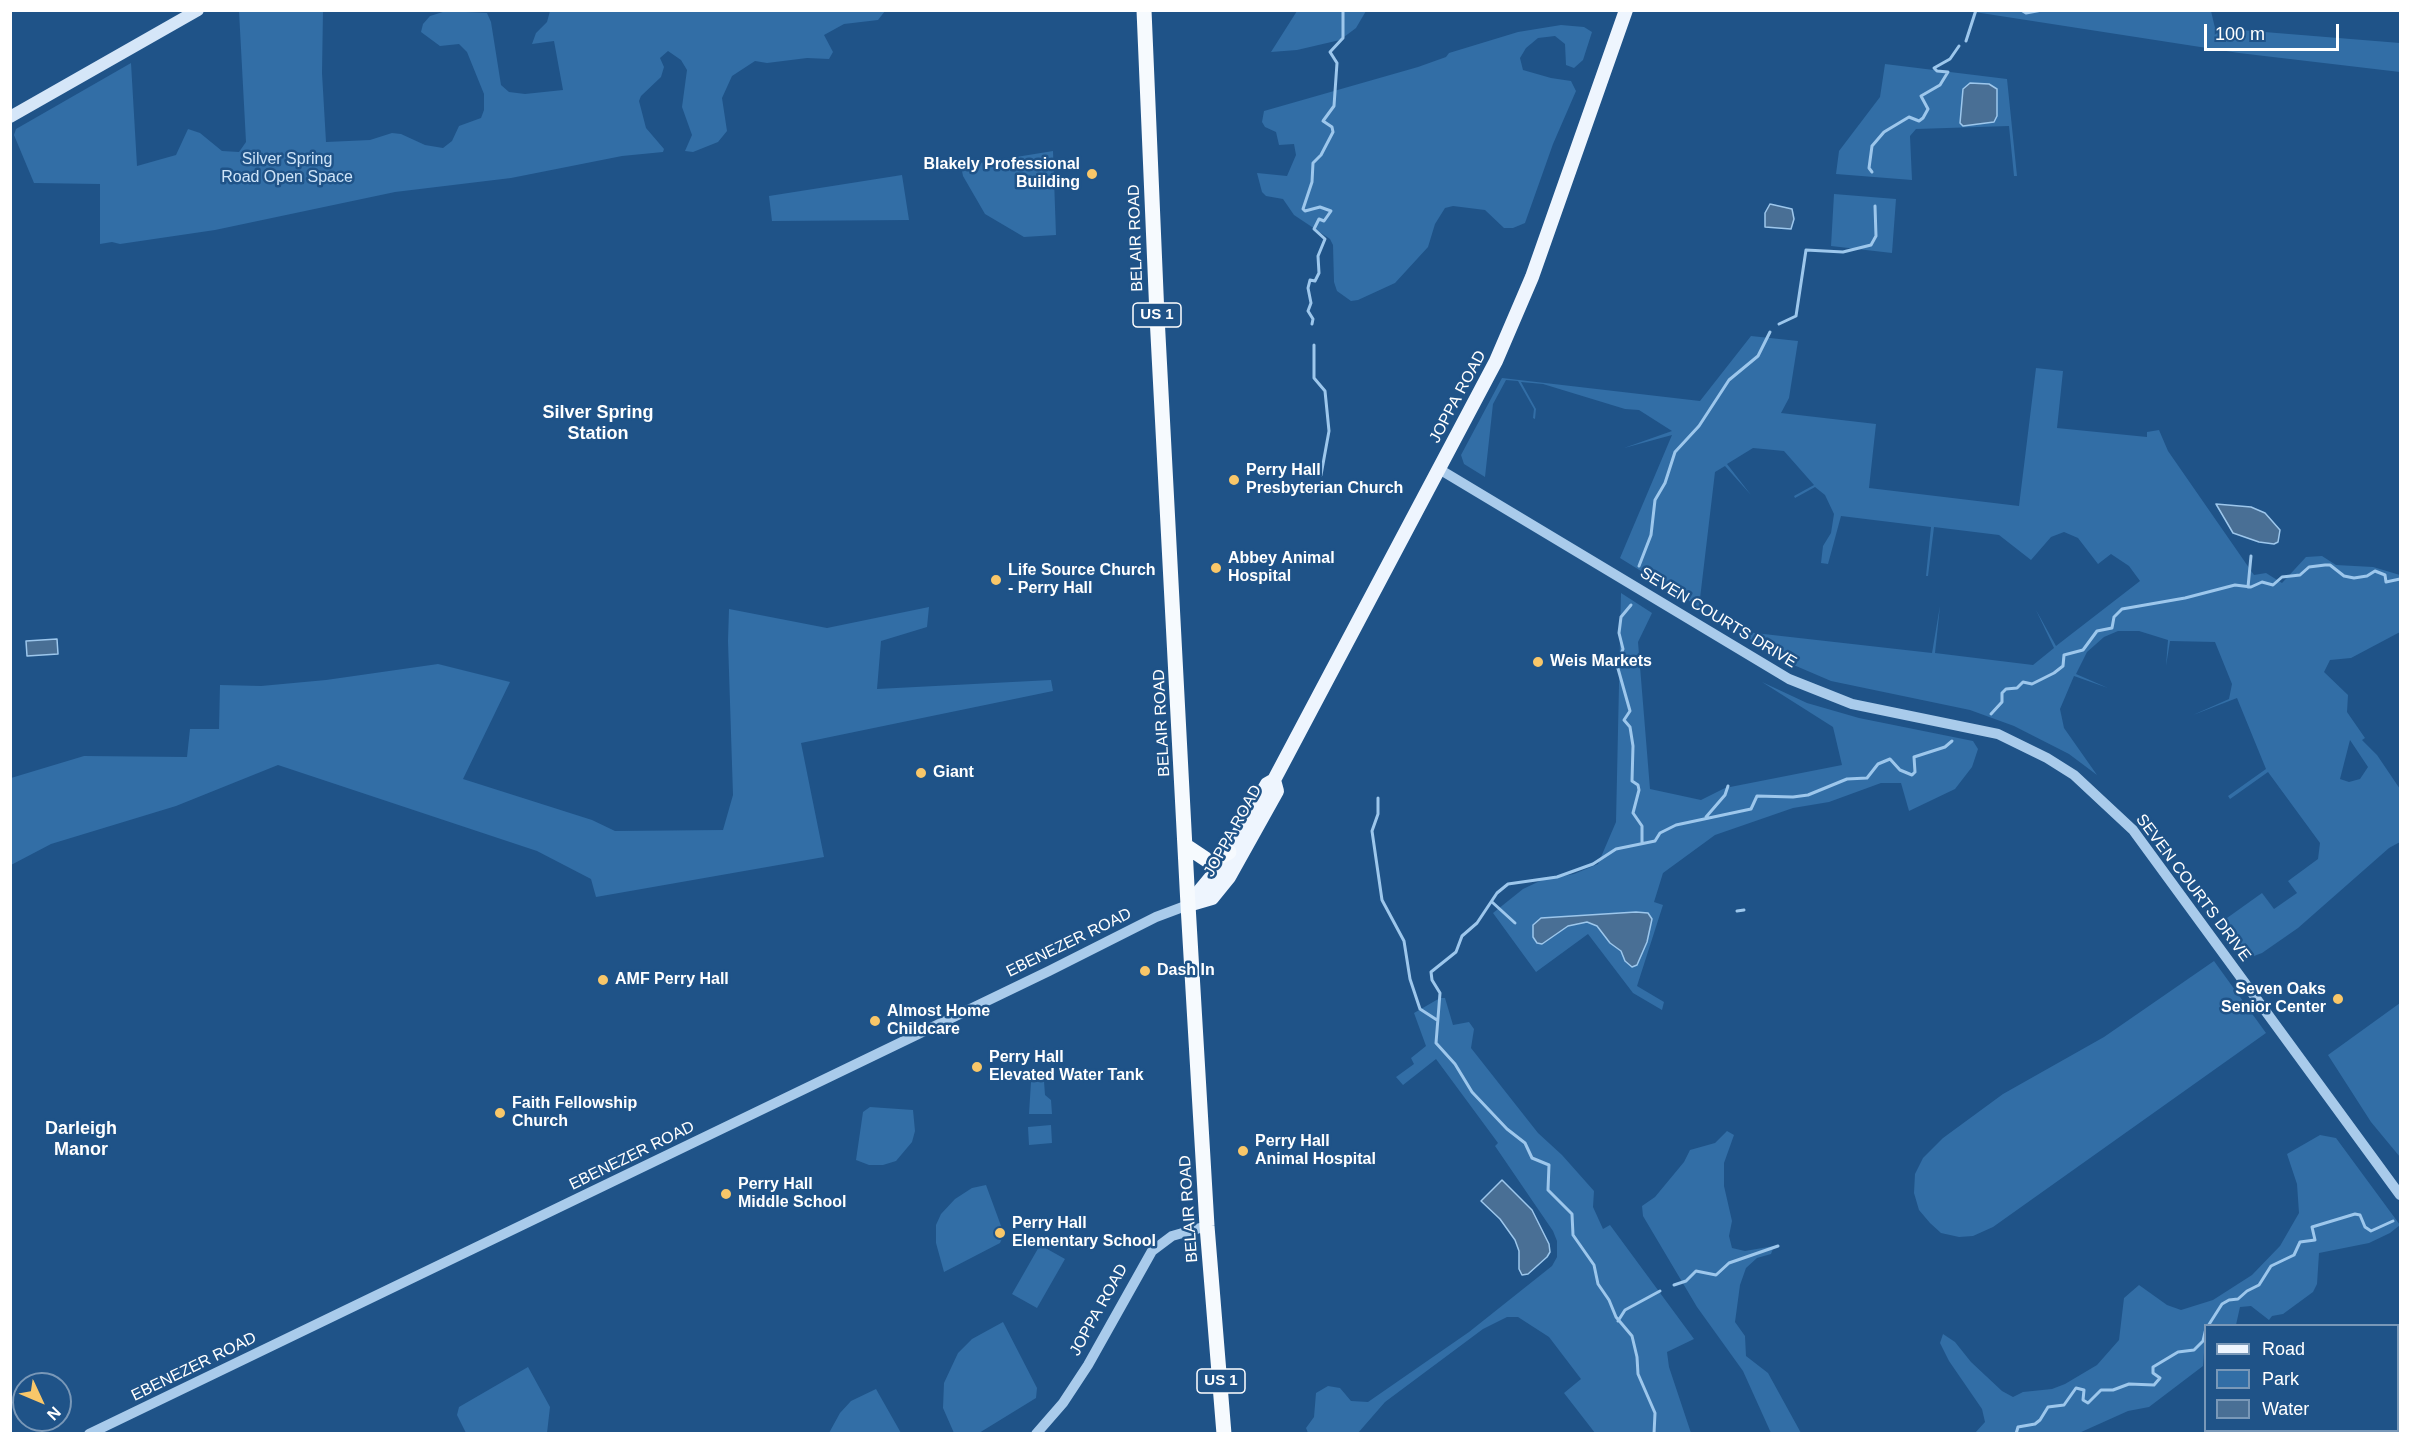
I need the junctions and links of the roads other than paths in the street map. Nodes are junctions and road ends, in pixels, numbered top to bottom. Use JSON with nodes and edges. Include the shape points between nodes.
{"nodes":[{"id":1,"x":198,"y":10,"type":"edge"},
{"id":2,"x":1144,"y":10,"type":"edge"},
{"id":3,"x":1626,"y":10,"type":"edge"},
{"id":4,"x":10,"y":117,"type":"edge"},
{"id":5,"x":1439,"y":469,"type":"junction"},
{"id":6,"x":1274,"y":780,"type":"junction"},
{"id":7,"x":1186,"y":846,"type":"junction"},
{"id":8,"x":1229,"y":852,"type":"junction"},
{"id":9,"x":1188,"y":905,"type":"junction"},
{"id":10,"x":2400,"y":1195,"type":"edge"},
{"id":11,"x":1207,"y":1226,"type":"junction"},
{"id":12,"x":89,"y":1434,"type":"edge"},
{"id":13,"x":1036,"y":1434,"type":"edge"},
{"id":14,"x":1224,"y":1434,"type":"edge"}],
"edges":[{"from":1,"to":4,"type":"main road"},
{"from":2,"to":7,"type":"highway","name":"BELAIR ROAD","number":"US 1"},
{"from":3,"to":5,"type":"main road","name":"JOPPA ROAD","via":[[1525,295],[1496,361]]},
{"from":5,"to":6,"type":"main road","name":"JOPPA ROAD"},
{"from":5,"to":10,"type":"street","name":"SEVEN COURTS DRIVE","via":[[1789,679],[1852,704],[1998,734],[2074,775],[2133,830]]},
{"from":6,"to":8,"type":"main road","name":"JOPPA ROAD","via":[[1267,784]]},
{"from":6,"to":9,"type":"main road","name":"JOPPA ROAD","via":[[1277,791],[1229,877],[1212,898]]},
{"from":7,"to":8,"type":"highway","via":[[1210,862]]},
{"from":7,"to":9,"type":"highway","name":"BELAIR ROAD","number":"US 1"},
{"from":8,"to":9,"type":"main road","name":"JOPPA ROAD"},
{"from":9,"to":11,"type":"highway","name":"BELAIR ROAD","number":"US 1"},
{"from":9,"to":12,"type":"street","name":"EBENEZER ROAD","via":[[1156,916]]},
{"from":11,"to":13,"type":"street","name":"JOPPA ROAD","via":[[1172,1236],[1152,1251],[1088,1365]]},
{"from":11,"to":14,"type":"highway","name":"BELAIR ROAD","number":"US 1"}]}
